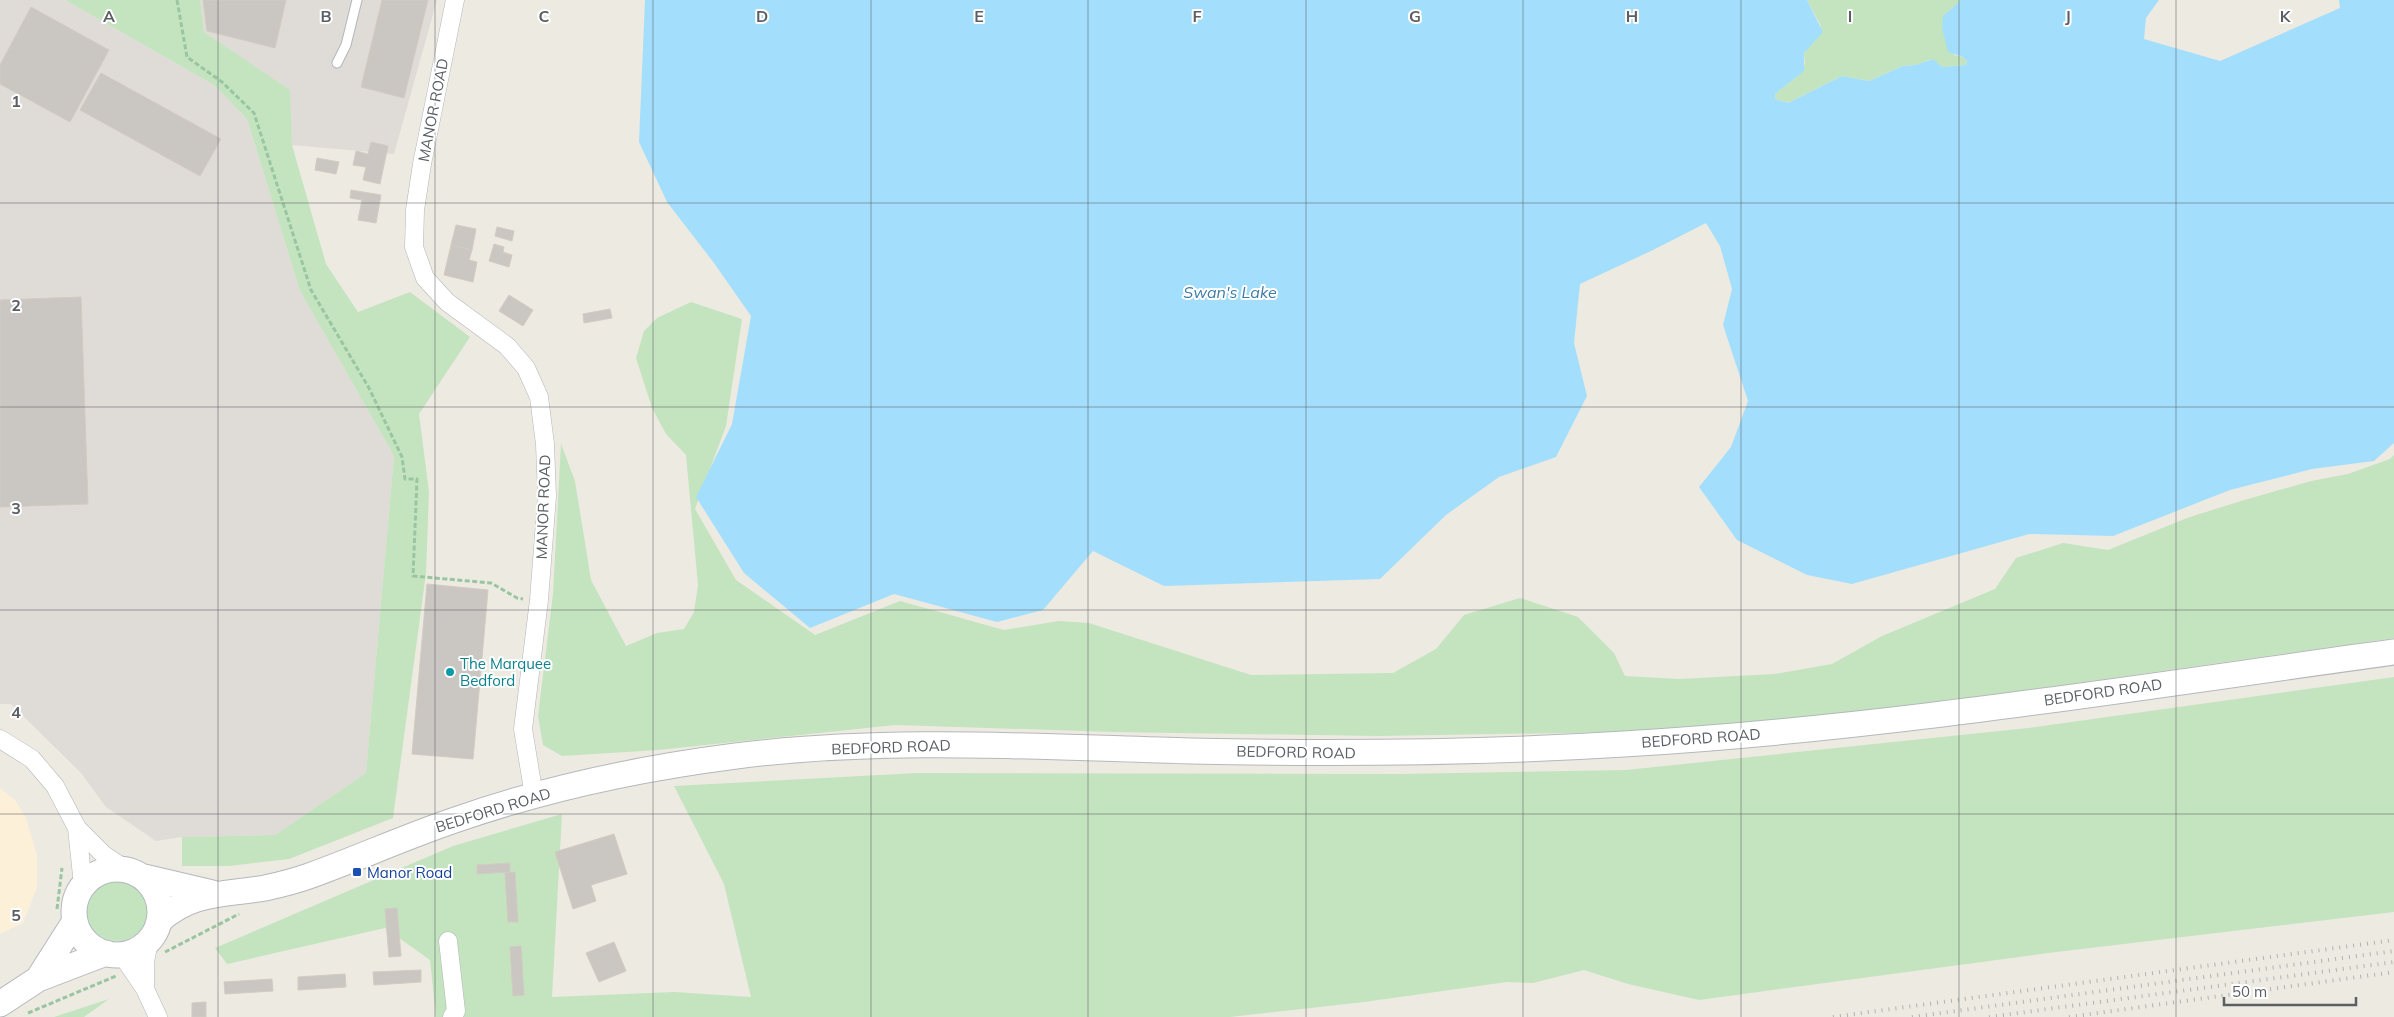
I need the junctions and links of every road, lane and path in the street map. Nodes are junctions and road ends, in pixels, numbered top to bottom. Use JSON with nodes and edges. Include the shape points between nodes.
{"nodes":[{"id":1,"x":177,"y":0,"type":"edge"},
{"id":2,"x":357,"y":0,"type":"edge"},
{"id":3,"x":454,"y":0,"type":"edge"},
{"id":4,"x":337,"y":63,"type":"dead end"},
{"id":5,"x":517,"y":598,"type":"dead end"},
{"id":6,"x":2394,"y":652,"type":"edge"},
{"id":7,"x":0,"y":739,"type":"edge"},
{"id":8,"x":534,"y":796,"type":"junction"},
{"id":9,"x":77,"y":828,"type":"junction"},
{"id":10,"x":63,"y":860,"type":"dead end"},
{"id":11,"x":134,"y":873,"type":"junction"},
{"id":12,"x":82,"y":885,"type":"junction"},
{"id":13,"x":213,"y":894,"type":"junction"},
{"id":14,"x":66,"y":916,"type":"junction"},
{"id":15,"x":154,"y":931,"type":"junction"},
{"id":16,"x":448,"y":941,"type":"dead end"},
{"id":17,"x":117,"y":961,"type":"junction"},
{"id":18,"x":38,"y":979,"type":"junction"},
{"id":19,"x":145,"y":989,"type":"junction"},
{"id":20,"x":0,"y":1004,"type":"edge"},
{"id":21,"x":27,"y":1013,"type":"dead end"},
{"id":22,"x":158,"y":1017,"type":"edge"},
{"id":23,"x":452,"y":1017,"type":"edge"}],
"edges":[{"from":1,"to":5,"type":"path","via":[[187,57],[222,82],[254,113],[312,290],[369,388],[402,457],[405,479],[417,479],[413,576],[492,583]]},
{"from":2,"to":4,"type":"lane","via":[[346,45]]},
{"from":3,"to":8,"type":"street","name":"MANOR ROAD","via":[[422,164],[415,210],[414,247],[425,278],[447,302],[507,346],[526,368],[539,397],[547,496],[522,729]]},
{"from":6,"to":8,"type":"main road","name":"BEDFORD ROAD","via":[[1937,715],[1735,737],[1515,750],[1358,753],[933,745],[830,749],[735,756],[648,770]]},
{"from":7,"to":9,"type":"street","via":[[32,759],[55,786]]},
{"from":8,"to":13,"type":"main road","name":"BEDFORD ROAD","via":[[462,817],[303,878],[266,888]]},
{"from":9,"to":11,"type":"street","via":[[104,854]]},
{"from":9,"to":12,"type":"street"},
{"from":10,"to":14,"type":"path"},
{"from":11,"to":12,"type":"main road","via":[[101,871]]},
{"from":11,"to":13,"type":"main road","name":"BEDFORD ROAD"},
{"from":11,"to":15,"type":"main road","via":[[158,897]]},
{"from":12,"to":14,"type":"main road"},
{"from":13,"to":15,"type":"main road","name":"BEDFORD ROAD","via":[[172,910]]},
{"from":14,"to":17,"type":"main road","via":[[95,949]]},
{"from":14,"to":18,"type":"main road"},
{"from":15,"to":17,"type":"main road","via":[[142,947]]},
{"from":15,"to":19,"type":"street","via":[[145,962]]},
{"from":16,"to":23,"type":"street","via":[[456,1011]]},
{"from":17,"to":18,"type":"main road"},
{"from":17,"to":19,"type":"street"},
{"from":17,"to":21,"type":"path","via":[[110,977]]},
{"from":18,"to":20,"type":"main road"},
{"from":19,"to":22,"type":"street"}]}
